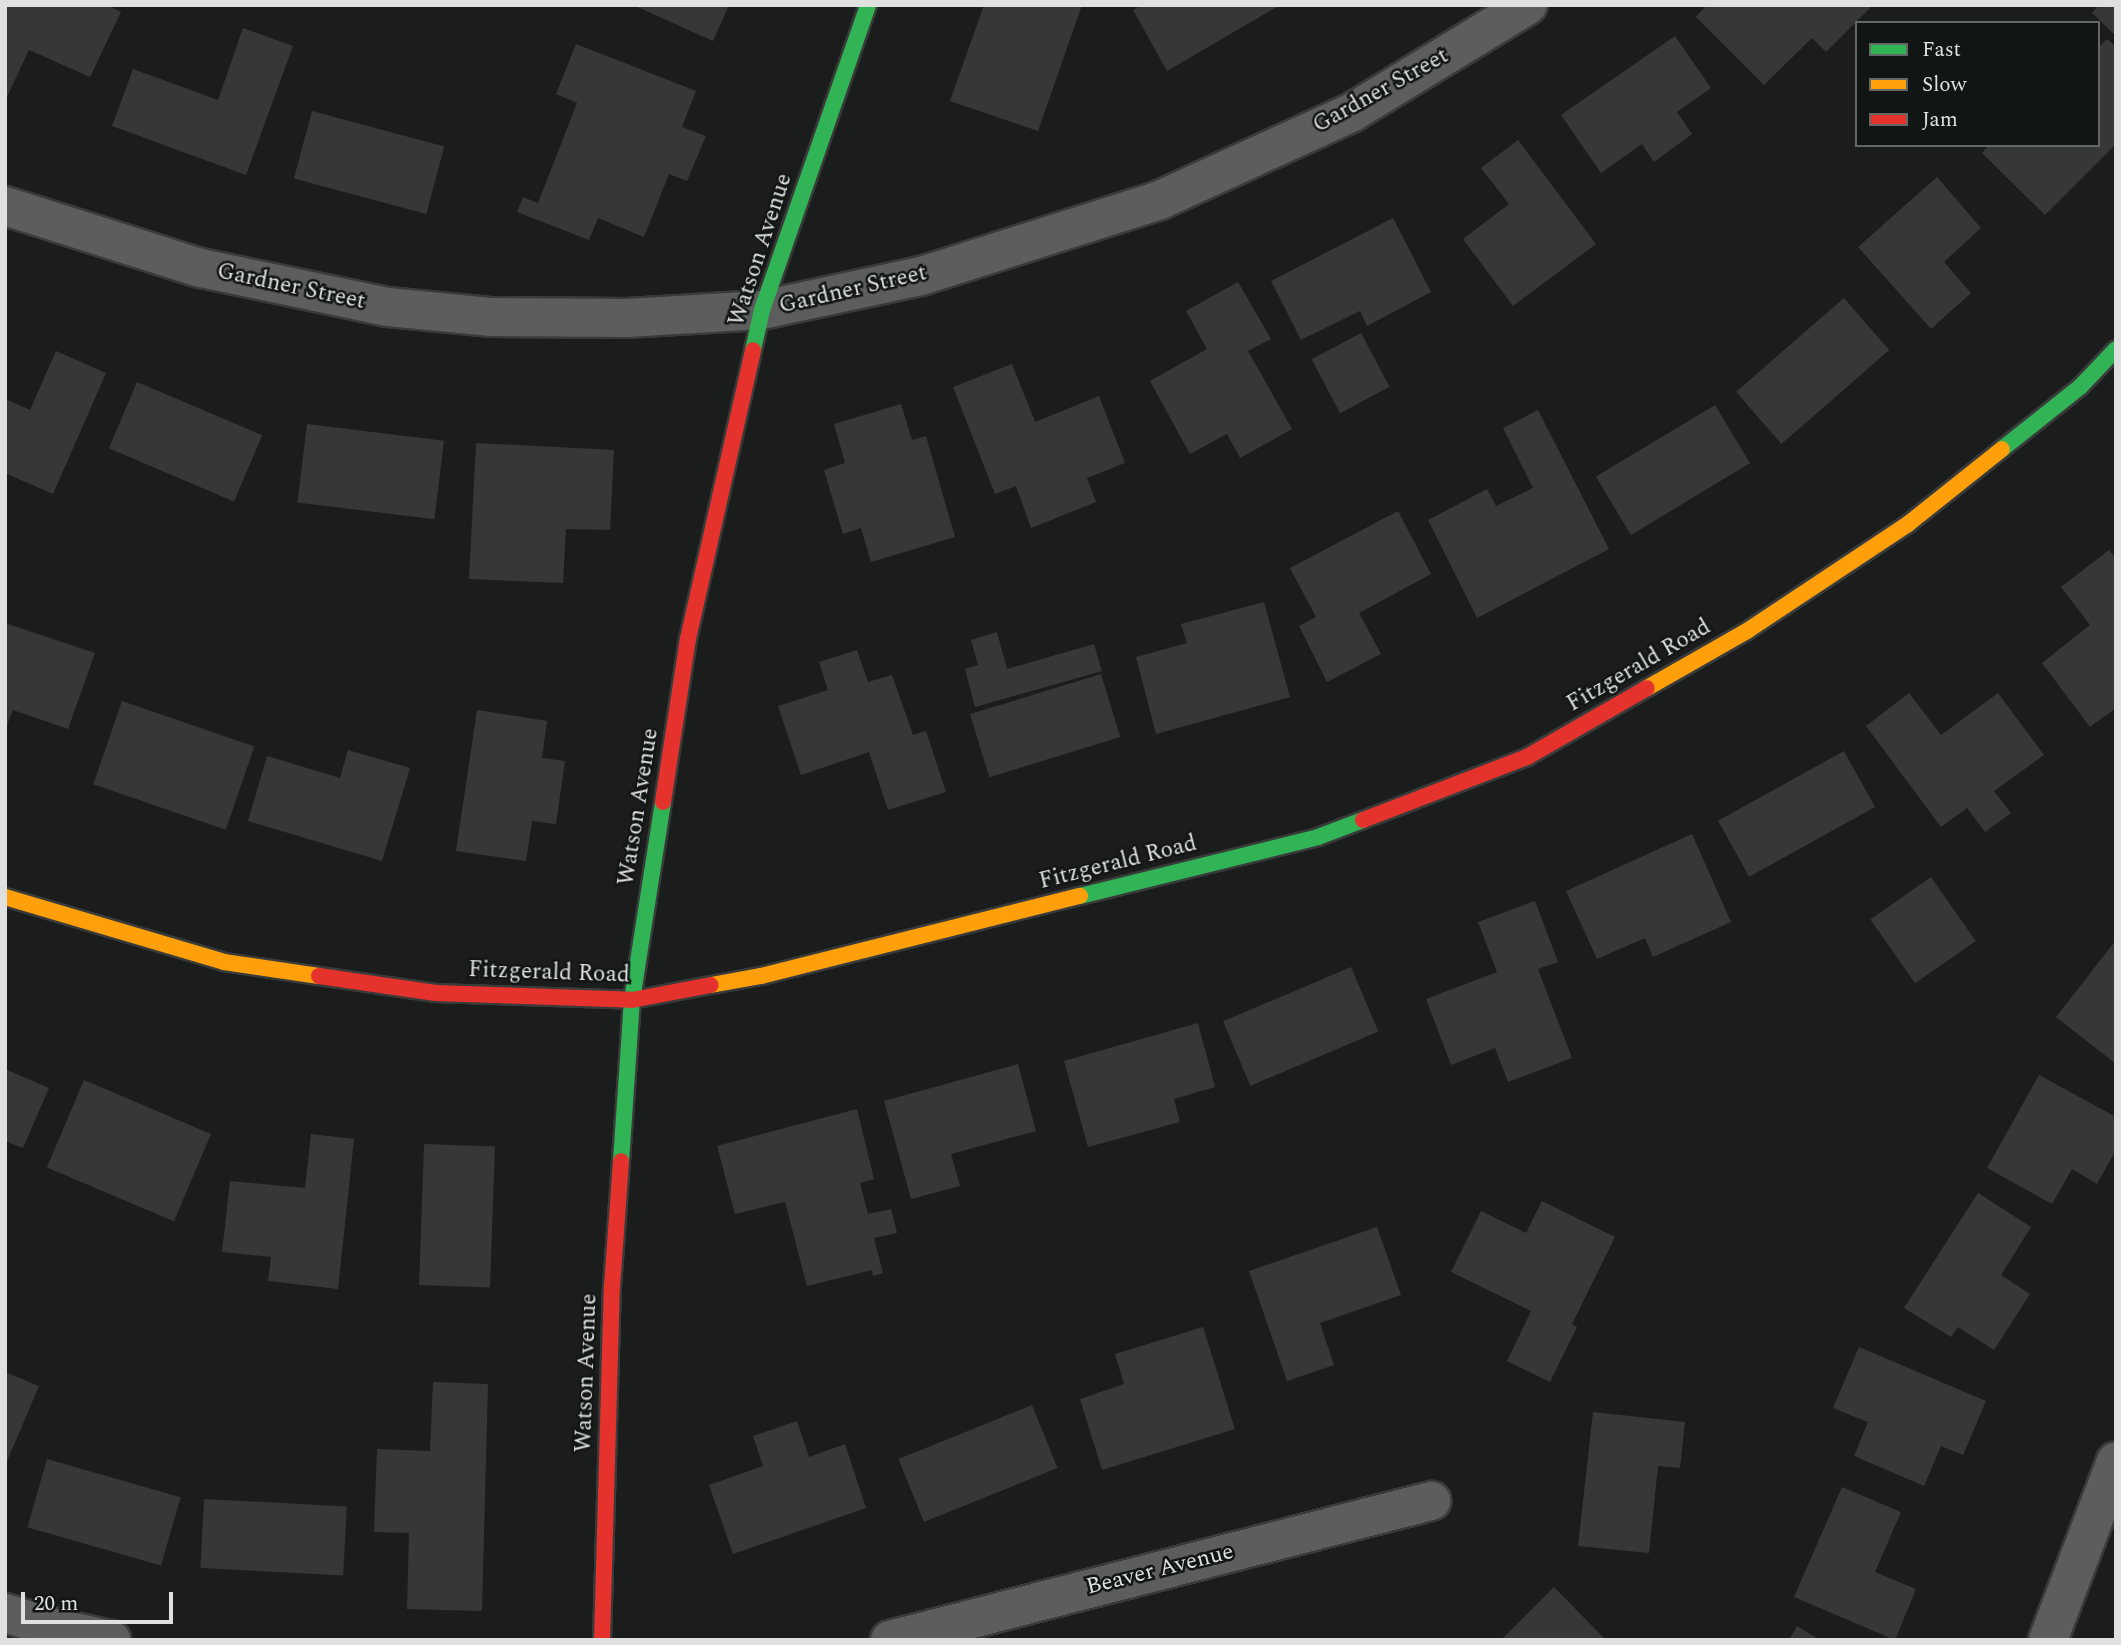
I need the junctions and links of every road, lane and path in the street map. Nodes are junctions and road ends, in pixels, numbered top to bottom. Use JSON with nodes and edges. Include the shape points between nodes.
{"nodes":[{"id":1,"x":868,"y":5,"type":"edge"},
{"id":2,"x":1528,"y":5,"type":"edge"},
{"id":3,"x":5,"y":206,"type":"edge"},
{"id":4,"x":762,"y":310,"type":"junction"},
{"id":5,"x":2116,"y":349,"type":"edge"},
{"id":6,"x":5,"y":897,"type":"edge"},
{"id":7,"x":632,"y":1000,"type":"junction"},
{"id":8,"x":2116,"y":1461,"type":"edge"},
{"id":9,"x":1431,"y":1501,"type":"dead end"},
{"id":10,"x":5,"y":1613,"type":"edge"},
{"id":11,"x":112,"y":1640,"type":"edge"},
{"id":12,"x":601,"y":1640,"type":"edge"},
{"id":13,"x":890,"y":1640,"type":"edge"},
{"id":14,"x":2048,"y":1640,"type":"edge"}],
"edges":[{"from":1,"to":4,"type":"main road","name":"Watson Avenue"},
{"from":2,"to":4,"type":"street","name":"Gardner Street","via":[[1351,113],[1160,200],[920,276]]},
{"from":3,"to":4,"type":"street","name":"Gardner Street","via":[[201,268],[388,307],[490,317],[627,318]]},
{"from":4,"to":7,"type":"main road","name":"Watson Avenue","via":[[688,639]]},
{"from":5,"to":7,"type":"main road","name":"Fitzgerald Road","via":[[2080,387],[1909,524],[1747,631],[1527,757],[1318,836],[761,976]]},
{"from":6,"to":7,"type":"main road","name":"Fitzgerald Road","via":[[224,962],[436,993]]},
{"from":7,"to":12,"type":"main road","name":"Watson Avenue","via":[[612,1287]]},
{"from":8,"to":14,"type":"street"},
{"from":9,"to":13,"type":"street","name":"Beaver Avenue"},
{"from":10,"to":11,"type":"street"}]}
